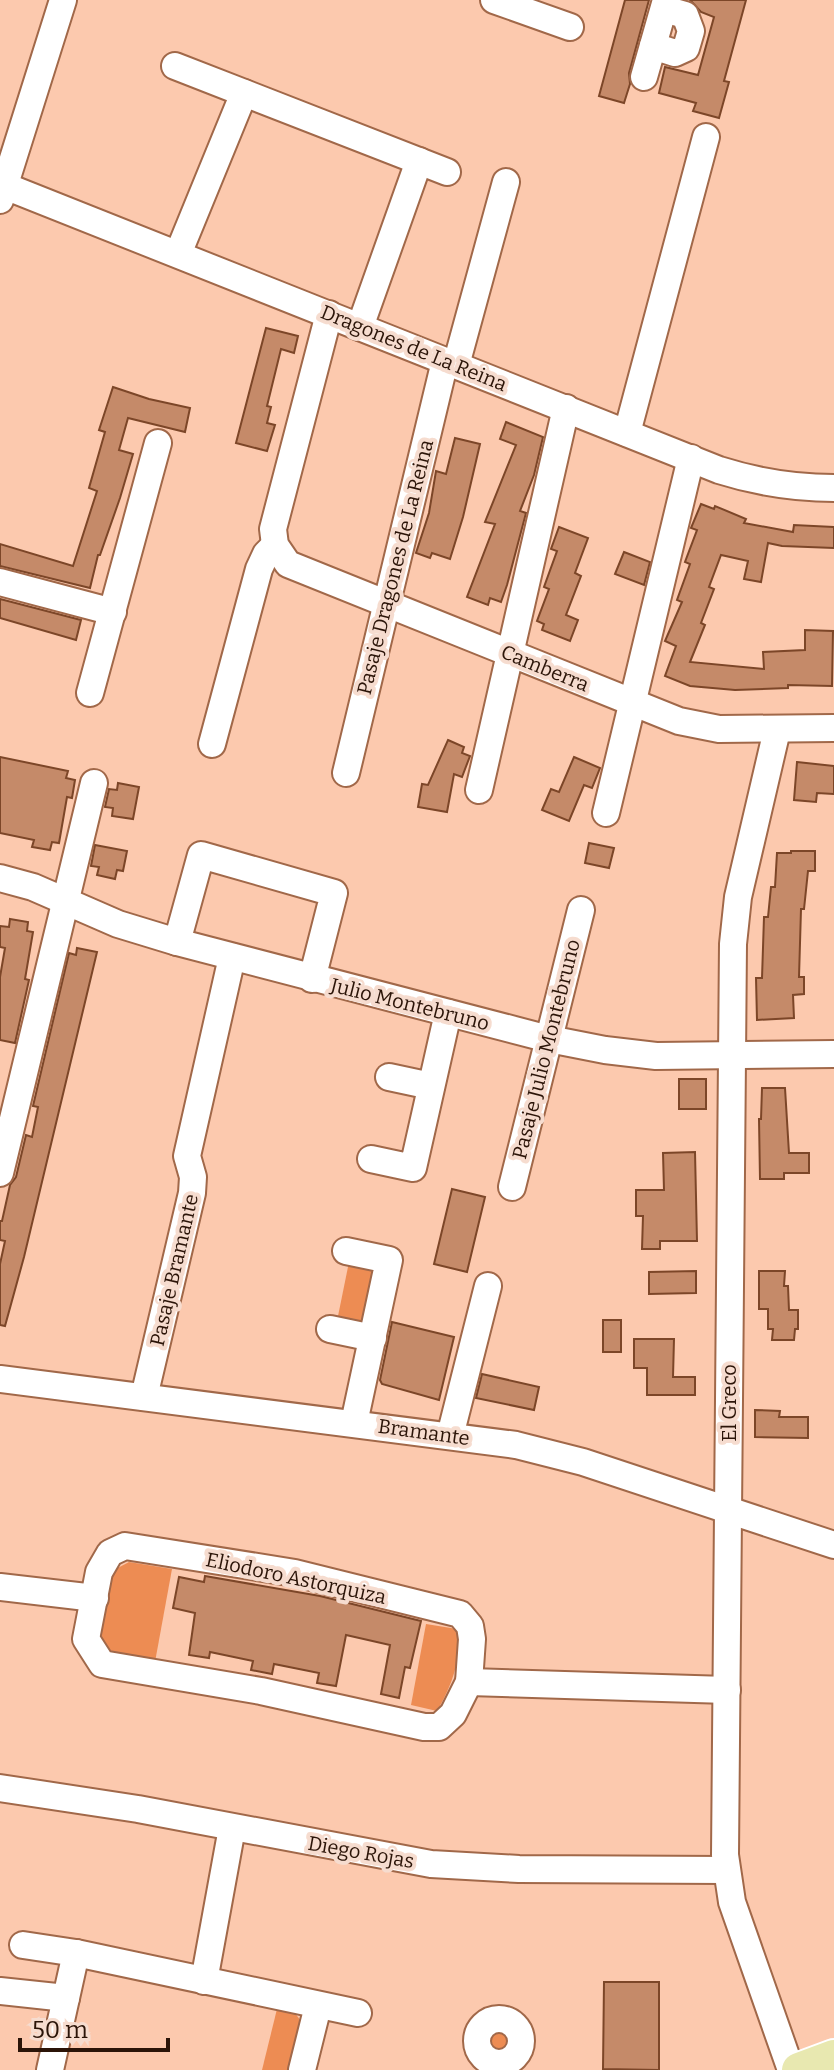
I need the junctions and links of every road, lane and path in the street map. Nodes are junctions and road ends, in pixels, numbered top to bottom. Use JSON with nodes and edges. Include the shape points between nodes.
{"nodes":[{"id":1,"x":63,"y":0,"type":"edge"},
{"id":2,"x":494,"y":0,"type":"edge"},
{"id":3,"x":665,"y":5,"type":"edge"},
{"id":4,"x":570,"y":27,"type":"dead end"},
{"id":5,"x":175,"y":66,"type":"dead end"},
{"id":6,"x":644,"y":77,"type":"dead end"},
{"id":7,"x":244,"y":93,"type":"junction"},
{"id":8,"x":706,"y":137,"type":"dead end"},
{"id":9,"x":419,"y":161,"type":"junction"},
{"id":10,"x":447,"y":172,"type":"dead end"},
{"id":11,"x":506,"y":182,"type":"dead end"},
{"id":12,"x":2,"y":190,"type":"edge"},
{"id":13,"x":178,"y":254,"type":"junction"},
{"id":14,"x":329,"y":314,"type":"junction"},
{"id":15,"x":360,"y":327,"type":"junction"},
{"id":16,"x":451,"y":363,"type":"junction"},
{"id":17,"x":566,"y":408,"type":"junction"},
{"id":18,"x":627,"y":433,"type":"junction"},
{"id":19,"x":158,"y":443,"type":"dead end"},
{"id":20,"x":691,"y":458,"type":"junction"},
{"id":21,"x":834,"y":488,"type":"edge"},
{"id":22,"x":275,"y":545,"type":"junction"},
{"id":23,"x":0,"y":582,"type":"edge"},
{"id":24,"x":387,"y":603,"type":"junction"},
{"id":25,"x":113,"y":612,"type":"junction"},
{"id":26,"x":510,"y":654,"type":"junction"},
{"id":27,"x":90,"y":693,"type":"dead end"},
{"id":28,"x":632,"y":704,"type":"junction"},
{"id":29,"x":834,"y":728,"type":"edge"},
{"id":30,"x":777,"y":730,"type":"junction"},
{"id":31,"x":212,"y":744,"type":"dead end"},
{"id":32,"x":346,"y":773,"type":"dead end"},
{"id":33,"x":94,"y":783,"type":"dead end"},
{"id":34,"x":479,"y":790,"type":"dead end"},
{"id":35,"x":606,"y":813,"type":"dead end"},
{"id":36,"x":0,"y":878,"type":"edge"},
{"id":37,"x":66,"y":900,"type":"junction"},
{"id":38,"x":581,"y":910,"type":"dead end"},
{"id":39,"x":177,"y":942,"type":"junction"},
{"id":40,"x":232,"y":957,"type":"junction"},
{"id":41,"x":312,"y":979,"type":"junction"},
{"id":42,"x":448,"y":1013,"type":"junction"},
{"id":43,"x":549,"y":1039,"type":"junction"},
{"id":44,"x":834,"y":1054,"type":"edge"},
{"id":45,"x":732,"y":1055,"type":"junction"},
{"id":46,"x":389,"y":1077,"type":"dead end"},
{"id":47,"x":431,"y":1086,"type":"junction"},
{"id":48,"x":7,"y":1116,"type":"edge"},
{"id":49,"x":371,"y":1159,"type":"dead end"},
{"id":50,"x":0,"y":1173,"type":"edge"},
{"id":51,"x":512,"y":1187,"type":"dead end"},
{"id":52,"x":346,"y":1251,"type":"dead end"},
{"id":53,"x":488,"y":1286,"type":"dead end"},
{"id":54,"x":330,"y":1329,"type":"dead end"},
{"id":55,"x":373,"y":1338,"type":"junction"},
{"id":56,"x":0,"y":1379,"type":"edge"},
{"id":57,"x":144,"y":1397,"type":"junction"},
{"id":58,"x":354,"y":1423,"type":"junction"},
{"id":59,"x":450,"y":1436,"type":"junction"},
{"id":60,"x":729,"y":1511,"type":"junction"},
{"id":61,"x":834,"y":1545,"type":"edge"},
{"id":62,"x":0,"y":1587,"type":"edge"},
{"id":63,"x":95,"y":1598,"type":"junction"},
{"id":64,"x":469,"y":1682,"type":"junction"},
{"id":65,"x":727,"y":1690,"type":"junction"},
{"id":66,"x":0,"y":1788,"type":"edge"},
{"id":67,"x":232,"y":1828,"type":"junction"},
{"id":68,"x":726,"y":1870,"type":"junction"},
{"id":69,"x":23,"y":1945,"type":"dead end"},
{"id":70,"x":76,"y":1953,"type":"junction"},
{"id":71,"x":204,"y":1981,"type":"junction"},
{"id":72,"x":0,"y":1991,"type":"edge"},
{"id":73,"x":66,"y":1998,"type":"junction"},
{"id":74,"x":318,"y":2006,"type":"junction"},
{"id":75,"x":358,"y":2013,"type":"dead end"},
{"id":76,"x":834,"y":2057,"type":"edge"},
{"id":77,"x":50,"y":2070,"type":"edge"},
{"id":78,"x":302,"y":2070,"type":"edge"},
{"id":79,"x":791,"y":2070,"type":"edge"},
{"id":80,"x":799,"y":2070,"type":"edge"}],
"edges":[{"from":1,"to":12,"type":"street"},
{"from":2,"to":4,"type":"street"},
{"from":3,"to":6,"type":"street"},
{"from":5,"to":7,"type":"street"},
{"from":7,"to":9,"type":"street"},
{"from":7,"to":13,"type":"street"},
{"from":8,"to":18,"type":"street"},
{"from":9,"to":10,"type":"street"},
{"from":9,"to":15,"type":"street"},
{"from":11,"to":16,"type":"street","name":"Pasaje Dragones de La Reina"},
{"from":12,"to":13,"type":"street","name":"Dragones de La Reina"},
{"from":13,"to":14,"type":"street","name":"Dragones de La Reina"},
{"from":14,"to":15,"type":"street","name":"Dragones de La Reina"},
{"from":14,"to":22,"type":"street","via":[[275,522]]},
{"from":15,"to":16,"type":"street","name":"Dragones de La Reina"},
{"from":16,"to":17,"type":"street","name":"Dragones de La Reina"},
{"from":16,"to":24,"type":"street","name":"Pasaje Dragones de La Reina"},
{"from":17,"to":18,"type":"street","name":"Dragones de La Reina"},
{"from":17,"to":26,"type":"street"},
{"from":18,"to":20,"type":"street","name":"Dragones de La Reina"},
{"from":19,"to":25,"type":"street"},
{"from":20,"to":21,"type":"street","name":"Dragones de La Reina","via":[[761,482]]},
{"from":20,"to":28,"type":"street"},
{"from":22,"to":24,"type":"street","name":"Camberra","via":[[288,564]]},
{"from":22,"to":31,"type":"street","via":[[262,561]]},
{"from":23,"to":25,"type":"street"},
{"from":24,"to":26,"type":"street","name":"Camberra"},
{"from":24,"to":32,"type":"street","name":"Pasaje Dragones de La Reina"},
{"from":25,"to":27,"type":"street"},
{"from":26,"to":28,"type":"street","name":"Camberra"},
{"from":26,"to":34,"type":"street"},
{"from":28,"to":30,"type":"street","name":"Camberra","via":[[700,726]]},
{"from":28,"to":35,"type":"street"},
{"from":29,"to":30,"type":"street","name":"Camberra"},
{"from":30,"to":45,"type":"street","name":"El Greco","via":[[738,897]]},
{"from":33,"to":37,"type":"street"},
{"from":36,"to":37,"type":"street","name":"Julio Montebruno"},
{"from":37,"to":39,"type":"street","name":"Julio Montebruno","via":[[118,924]]},
{"from":37,"to":48,"type":"street"},
{"from":38,"to":43,"type":"street","name":"Pasaje Julio Montebruno"},
{"from":39,"to":40,"type":"street","name":"Julio Montebruno"},
{"from":39,"to":41,"type":"street","via":[[201,855],[334,893]]},
{"from":40,"to":41,"type":"street","name":"Julio Montebruno"},
{"from":40,"to":57,"type":"street","name":"Pasaje Bramante","via":[[187,1156],[192,1193]]},
{"from":41,"to":42,"type":"street","name":"Julio Montebruno"},
{"from":42,"to":43,"type":"street","name":"Julio Montebruno"},
{"from":42,"to":47,"type":"street"},
{"from":43,"to":45,"type":"street","name":"Julio Montebruno","via":[[634,1054]]},
{"from":43,"to":51,"type":"street","name":"Pasaje Julio Montebruno"},
{"from":44,"to":45,"type":"street","name":"Julio Montebruno"},
{"from":45,"to":60,"type":"street","name":"El Greco"},
{"from":46,"to":47,"type":"street"},
{"from":47,"to":49,"type":"street","via":[[413,1168]]},
{"from":48,"to":50,"type":"street"},
{"from":52,"to":55,"type":"street","via":[[389,1260]]},
{"from":53,"to":59,"type":"street"},
{"from":54,"to":55,"type":"street"},
{"from":55,"to":58,"type":"street"},
{"from":56,"to":57,"type":"street","name":"Bramante"},
{"from":57,"to":58,"type":"street","name":"Bramante"},
{"from":58,"to":59,"type":"street","name":"Bramante"},
{"from":59,"to":60,"type":"street","name":"Bramante","via":[[550,1452]]},
{"from":60,"to":61,"type":"street","name":"Bramante"},
{"from":60,"to":65,"type":"street","name":"El Greco"},
{"from":62,"to":63,"type":"street"},
{"from":63,"to":64,"type":"street","name":"Eliodoro Astorquiza","via":[[86,1639],[102,1664],[261,1691],[424,1727],[439,1727],[453,1714]]},
{"from":63,"to":64,"type":"street","name":"Eliodoro Astorquiza","via":[[99,1572],[110,1553],[125,1546],[295,1573],[460,1614],[472,1639]]},
{"from":64,"to":65,"type":"street"},
{"from":65,"to":68,"type":"street","name":"El Greco"},
{"from":66,"to":67,"type":"street","name":"Diego Rojas"},
{"from":67,"to":68,"type":"street","name":"Diego Rojas","via":[[458,1867]]},
{"from":67,"to":71,"type":"street"},
{"from":68,"to":79,"type":"street","name":"El Greco","via":[[732,1902]]},
{"from":69,"to":70,"type":"street"},
{"from":70,"to":71,"type":"street"},
{"from":70,"to":73,"type":"street"},
{"from":71,"to":74,"type":"street"},
{"from":72,"to":73,"type":"street"},
{"from":73,"to":77,"type":"street"},
{"from":74,"to":75,"type":"street"},
{"from":74,"to":78,"type":"street"},
{"from":76,"to":80,"type":"main road"}]}
